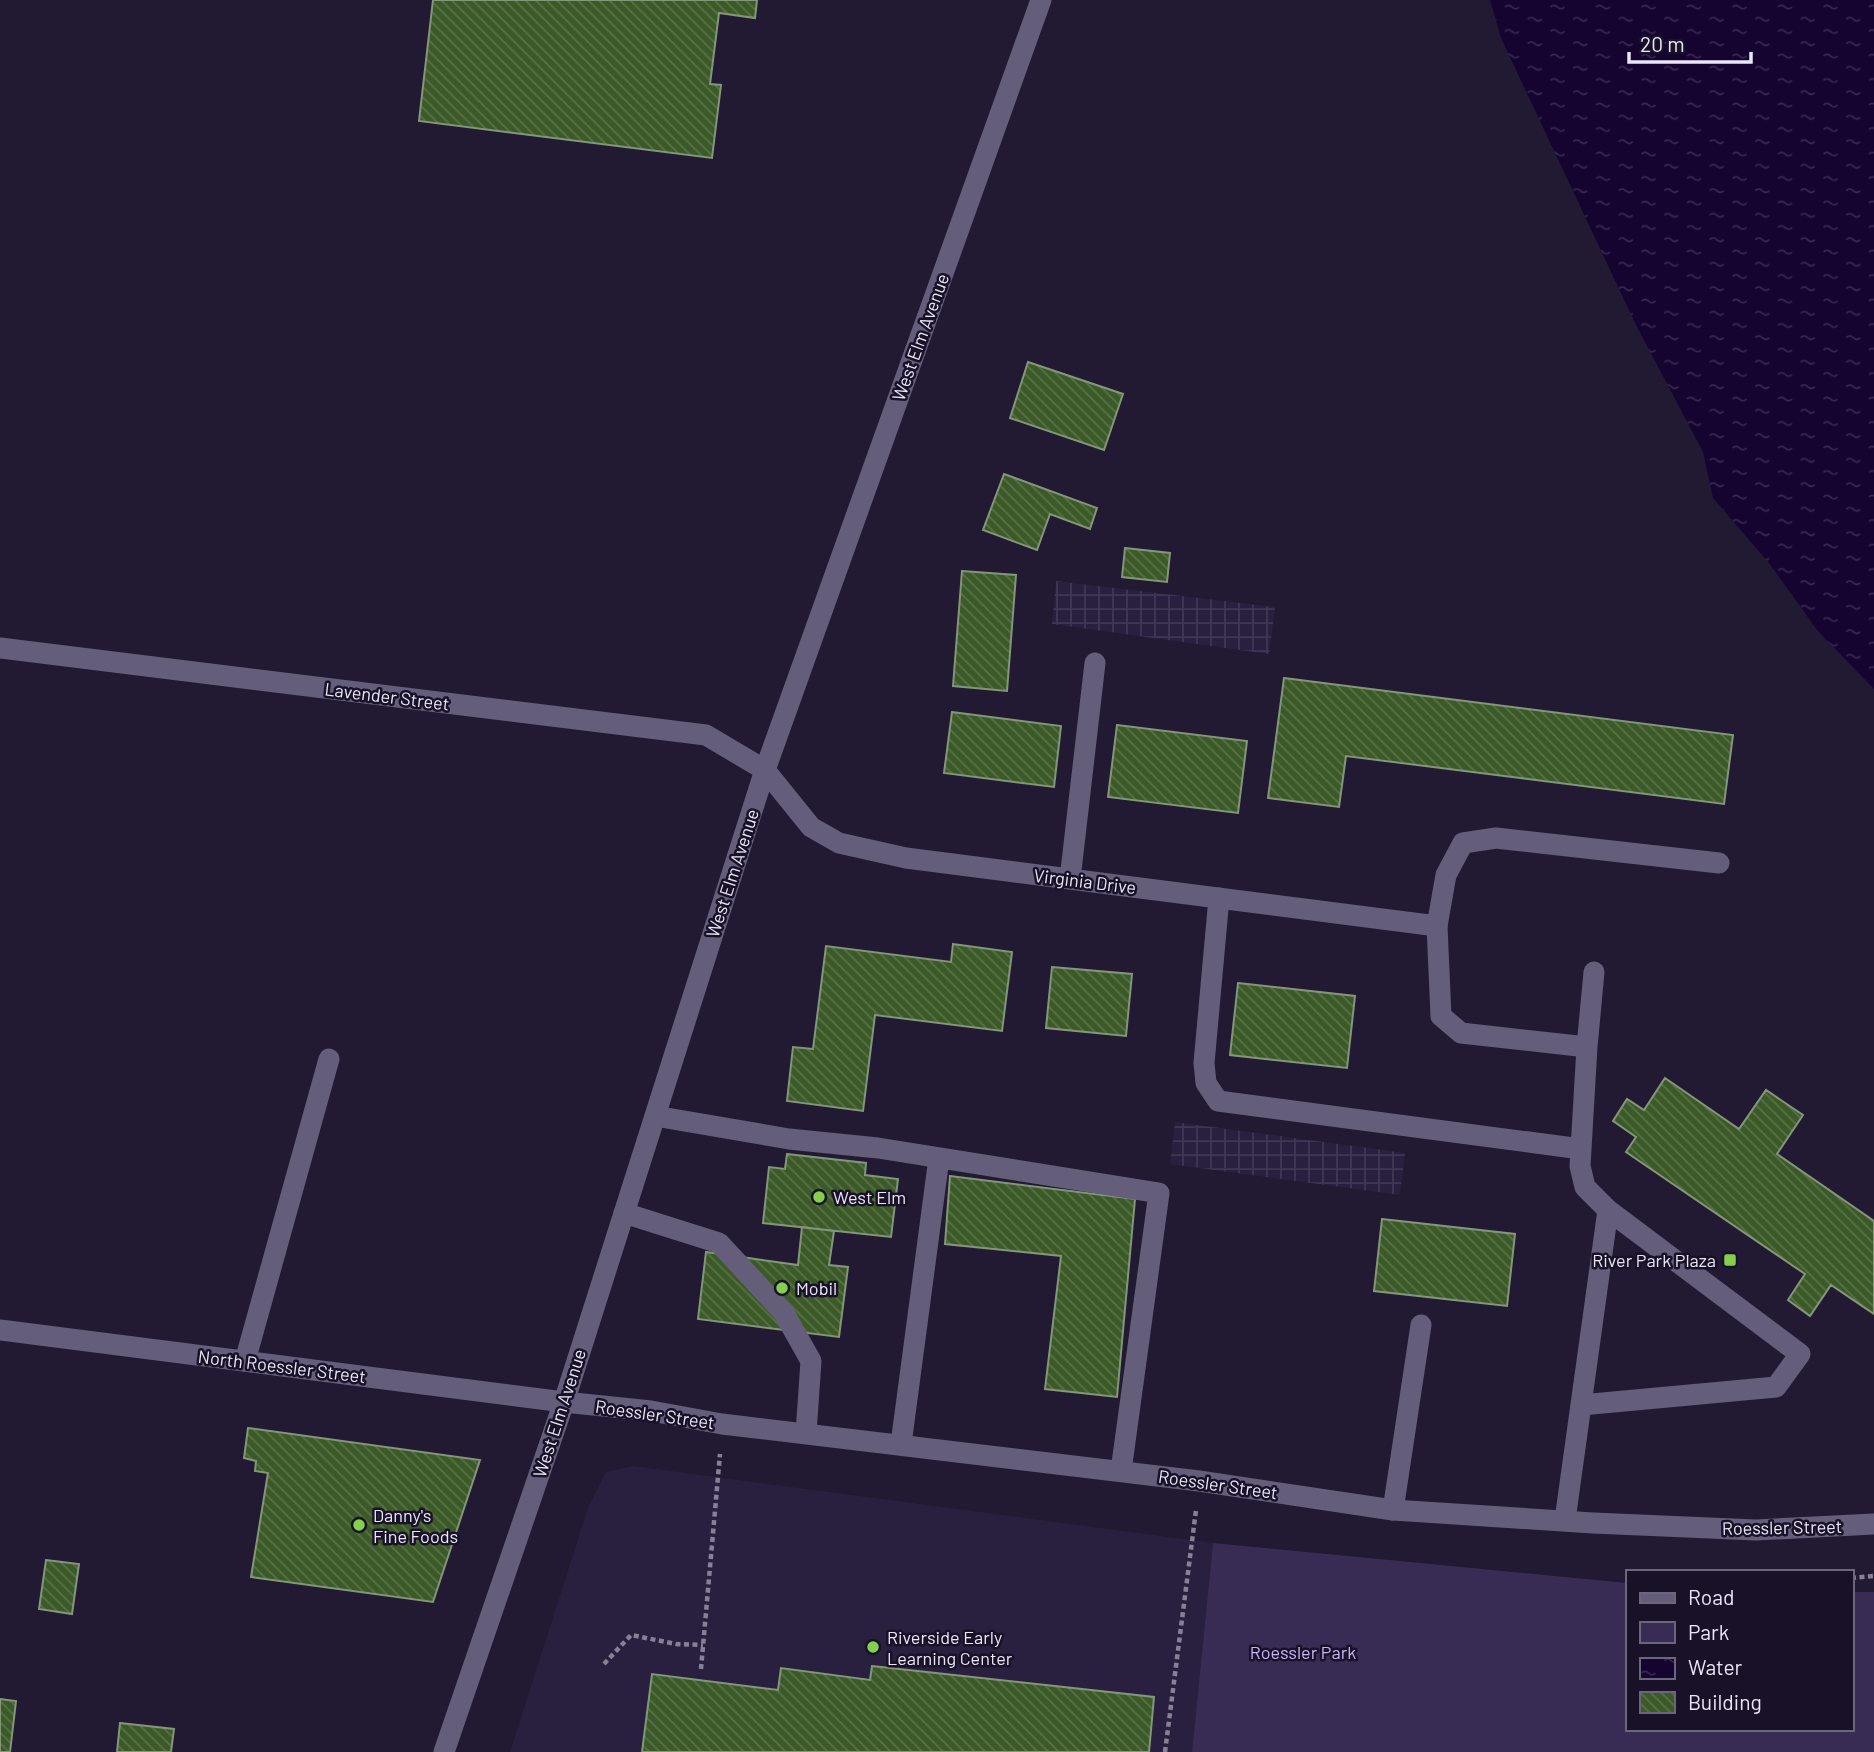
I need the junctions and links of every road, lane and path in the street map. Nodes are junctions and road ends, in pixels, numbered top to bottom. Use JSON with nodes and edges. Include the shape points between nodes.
{"nodes":[{"id":1,"x":1041,"y":0,"type":"edge"},
{"id":2,"x":0,"y":648,"type":"edge"},
{"id":3,"x":1095,"y":663,"type":"dead end"},
{"id":4,"x":765,"y":770,"type":"junction"},
{"id":5,"x":1719,"y":863,"type":"dead end"},
{"id":6,"x":1070,"y":879,"type":"junction"},
{"id":7,"x":1220,"y":898,"type":"junction"},
{"id":8,"x":1437,"y":926,"type":"junction"},
{"id":9,"x":1594,"y":972,"type":"dead end"},
{"id":10,"x":1587,"y":1047,"type":"junction"},
{"id":11,"x":329,"y":1059,"type":"dead end"},
{"id":12,"x":655,"y":1116,"type":"junction"},
{"id":13,"x":1581,"y":1149,"type":"junction"},
{"id":14,"x":939,"y":1158,"type":"junction"},
{"id":15,"x":1608,"y":1210,"type":"junction"},
{"id":16,"x":624,"y":1213,"type":"junction"},
{"id":17,"x":1420,"y":1325,"type":"dead end"},
{"id":18,"x":0,"y":1330,"type":"edge"},
{"id":19,"x":245,"y":1361,"type":"junction"},
{"id":20,"x":564,"y":1402,"type":"junction"},
{"id":21,"x":1581,"y":1405,"type":"junction"},
{"id":22,"x":722,"y":1424,"type":"junction"},
{"id":23,"x":806,"y":1433,"type":"junction"},
{"id":24,"x":901,"y":1444,"type":"junction"},
{"id":25,"x":1121,"y":1471,"type":"junction"},
{"id":26,"x":1199,"y":1480,"type":"junction"},
{"id":27,"x":1393,"y":1510,"type":"junction"},
{"id":28,"x":1565,"y":1520,"type":"junction"},
{"id":29,"x":1874,"y":1524,"type":"edge"},
{"id":30,"x":1874,"y":1576,"type":"edge"},
{"id":31,"x":1853,"y":1578,"type":"edge"},
{"id":32,"x":703,"y":1645,"type":"junction"},
{"id":33,"x":604,"y":1664,"type":"dead end"},
{"id":34,"x":701,"y":1669,"type":"dead end"},
{"id":35,"x":444,"y":1752,"type":"edge"},
{"id":36,"x":1165,"y":1752,"type":"edge"}],
"edges":[{"from":1,"to":4,"type":"street","name":"West Elm Avenue"},
{"from":2,"to":4,"type":"street","name":"Lavender Street","via":[[706,735]]},
{"from":3,"to":6,"type":"street"},
{"from":4,"to":6,"type":"street","name":"Virginia Drive","via":[[811,827],[839,843],[906,858]]},
{"from":4,"to":12,"type":"street","name":"West Elm Avenue"},
{"from":5,"to":8,"type":"street","via":[[1496,838],[1463,843],[1446,875]]},
{"from":6,"to":7,"type":"street","name":"Virginia Drive"},
{"from":7,"to":8,"type":"street","name":"Virginia Drive"},
{"from":7,"to":13,"type":"street","via":[[1204,1063],[1206,1083],[1219,1101]]},
{"from":8,"to":10,"type":"street","via":[[1441,1016],[1461,1033]]},
{"from":9,"to":10,"type":"street"},
{"from":10,"to":13,"type":"street"},
{"from":11,"to":19,"type":"street"},
{"from":12,"to":14,"type":"street"},
{"from":12,"to":16,"type":"street","name":"West Elm Avenue"},
{"from":13,"to":15,"type":"street","via":[[1585,1187]]},
{"from":14,"to":24,"type":"street"},
{"from":14,"to":25,"type":"street","via":[[1159,1193]]},
{"from":15,"to":21,"type":"street"},
{"from":15,"to":21,"type":"street","via":[[1800,1354],[1776,1387]]},
{"from":16,"to":20,"type":"street","name":"West Elm Avenue"},
{"from":16,"to":23,"type":"street","via":[[719,1243],[784,1313],[811,1361]]},
{"from":17,"to":27,"type":"street"},
{"from":18,"to":19,"type":"street","name":"North Roessler Street"},
{"from":19,"to":20,"type":"street","name":"North Roessler Street"},
{"from":20,"to":22,"type":"street","name":"Roessler Street"},
{"from":20,"to":35,"type":"street","name":"West Elm Avenue"},
{"from":21,"to":28,"type":"street"},
{"from":22,"to":23,"type":"street","name":"Roessler Street"},
{"from":22,"to":32,"type":"path"},
{"from":23,"to":24,"type":"street","name":"Roessler Street"},
{"from":24,"to":25,"type":"street","name":"Roessler Street"},
{"from":25,"to":26,"type":"street","name":"Roessler Street"},
{"from":26,"to":27,"type":"street","name":"Roessler Street"},
{"from":26,"to":36,"type":"path"},
{"from":27,"to":28,"type":"street","name":"Roessler Street"},
{"from":28,"to":29,"type":"street","name":"Roessler Street","via":[[1756,1530]]},
{"from":30,"to":31,"type":"path"},
{"from":32,"to":33,"type":"path","via":[[631,1635]]},
{"from":32,"to":34,"type":"path"}]}
